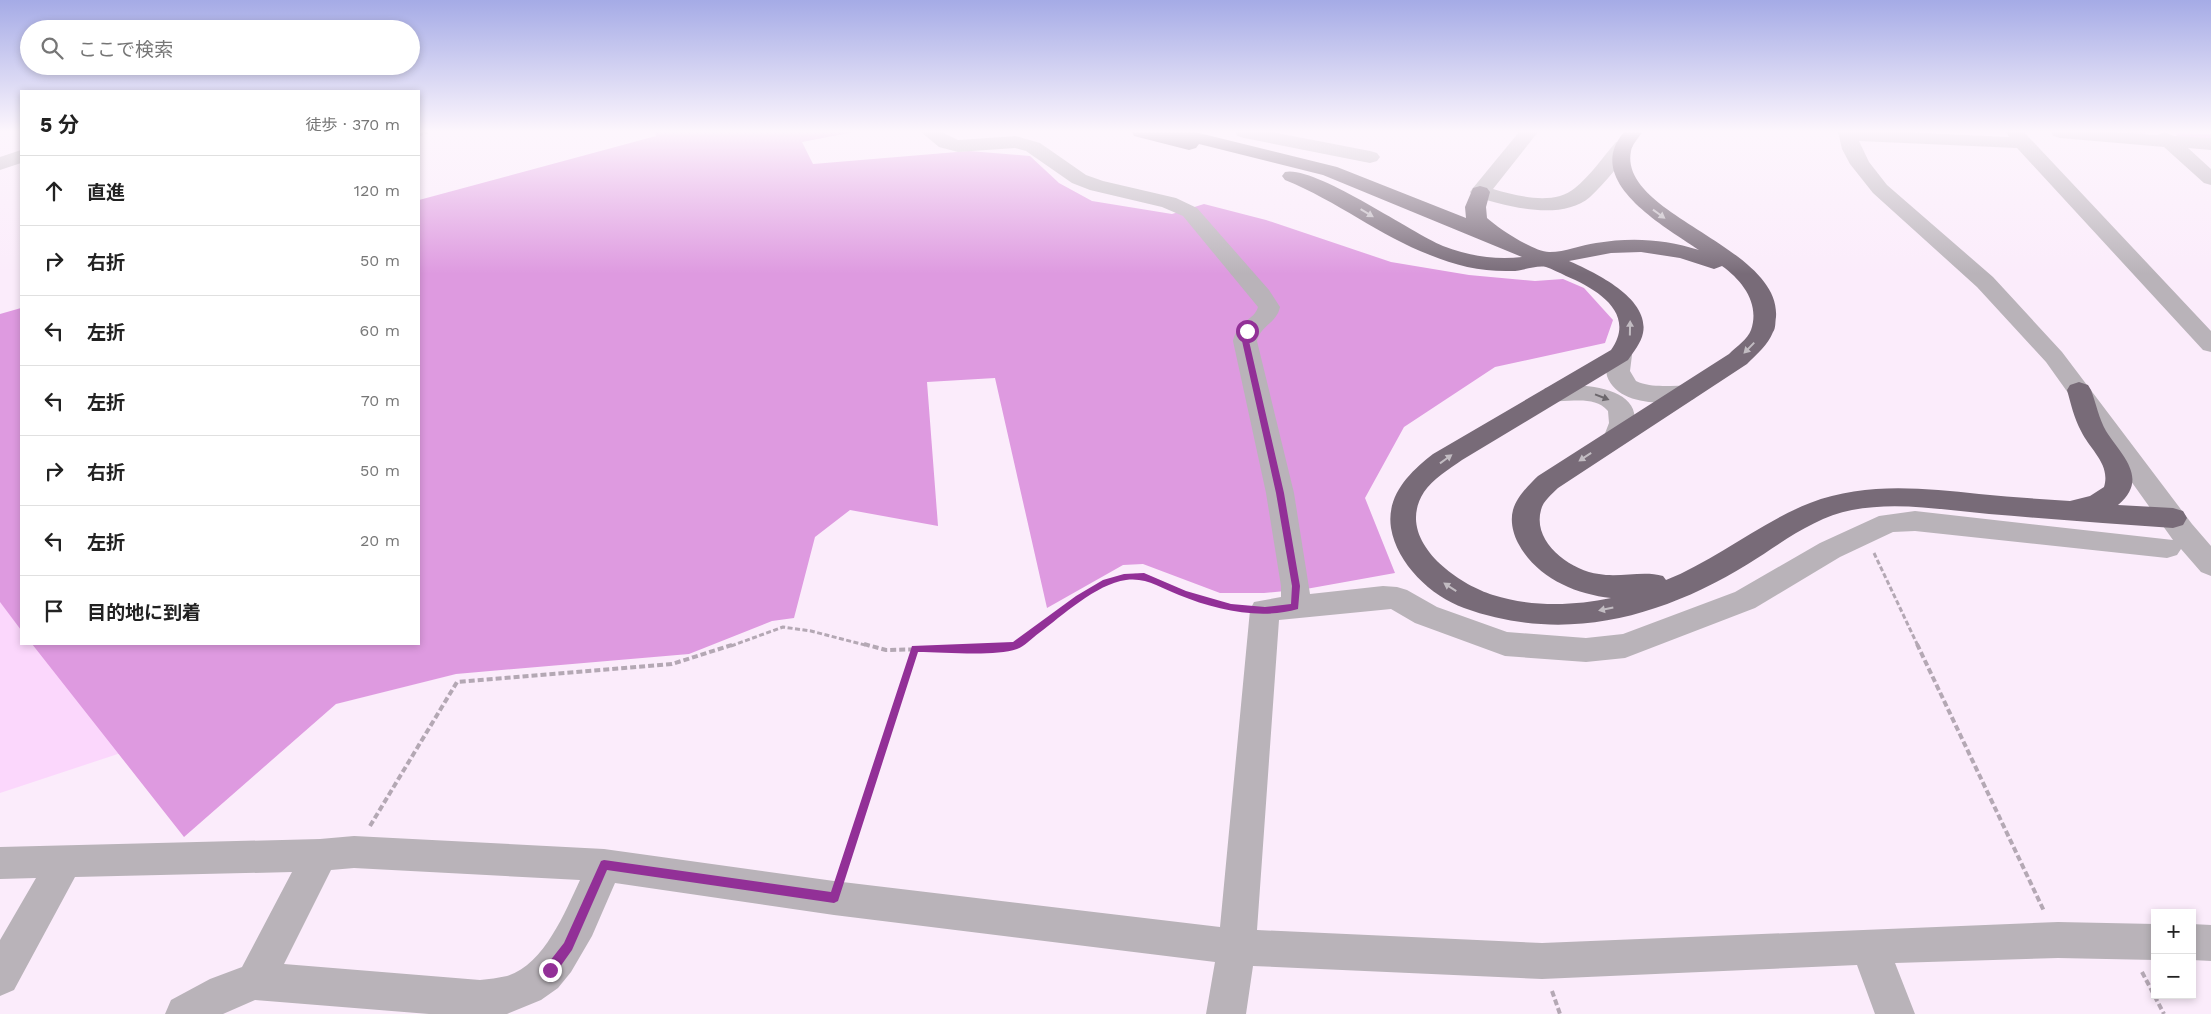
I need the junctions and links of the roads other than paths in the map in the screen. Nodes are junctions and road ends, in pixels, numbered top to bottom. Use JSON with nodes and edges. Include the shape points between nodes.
{"nodes":[{"id":1,"x":1080,"y":179,"type":"edge"},
{"id":2,"x":1300,"y":179,"type":"edge"},
{"id":3,"x":1351,"y":179,"type":"edge"},
{"id":4,"x":1490,"y":179,"type":"edge"},
{"id":5,"x":1594,"y":179,"type":"edge"},
{"id":6,"x":1626,"y":179,"type":"edge"},
{"id":7,"x":1872,"y":179,"type":"edge"},
{"id":8,"x":2058,"y":179,"type":"edge"},
{"id":9,"x":1480,"y":192,"type":"junction"},
{"id":10,"x":1505,"y":241,"type":"junction"},
{"id":11,"x":1765,"y":305,"type":"junction"},
{"id":12,"x":2211,"y":344,"type":"edge"},
{"id":13,"x":1620,"y":355,"type":"junction"},
{"id":14,"x":2079,"y":390,"type":"junction"},
{"id":15,"x":1685,"y":393,"type":"junction"},
{"id":16,"x":1554,"y":394,"type":"junction"},
{"id":17,"x":1617,"y":436,"type":"junction"},
{"id":18,"x":2051,"y":509,"type":"junction"},
{"id":19,"x":2174,"y":533,"type":"junction"},
{"id":20,"x":2211,"y":565,"type":"edge"},
{"id":21,"x":1702,"y":576,"type":"junction"},
{"id":22,"x":1280,"y":608,"type":"junction"},
{"id":23,"x":337,"y":854,"type":"junction"},
{"id":24,"x":65,"y":861,"type":"junction"},
{"id":25,"x":0,"y":863,"type":"edge"},
{"id":26,"x":604,"y":865,"type":"junction"},
{"id":27,"x":2141,"y":942,"type":"edge"},
{"id":28,"x":2196,"y":942,"type":"edge"},
{"id":29,"x":2211,"y":942,"type":"edge"},
{"id":30,"x":1869,"y":946,"type":"junction"},
{"id":31,"x":1237,"y":947,"type":"junction"},
{"id":32,"x":0,"y":977,"type":"edge"},
{"id":33,"x":255,"y":980,"type":"junction"},
{"id":34,"x":184,"y":1014,"type":"edge"},
{"id":35,"x":1226,"y":1014,"type":"edge"},
{"id":36,"x":1895,"y":1014,"type":"edge"}],
"edges":[{"from":1,"to":22,"type":"street","via":[[1169,202],[1190,212],[1269,307],[1267,315],[1247,331],[1245,341],[1280,493],[1296,586]]},
{"from":2,"to":11,"type":"highway","one_way":true,"via":[[1356,206],[1427,248],[1448,256],[1489,265],[1511,265],[1608,247],[1637,245],[1681,250],[1718,264],[1737,276]]},
{"from":3,"to":10,"type":"highway"},
{"from":4,"to":9,"type":"street"},
{"from":5,"to":9,"type":"street","via":[[1582,193],[1562,202],[1526,202]]},
{"from":6,"to":11,"type":"highway","one_way":true,"via":[[1639,198],[1661,216],[1738,266],[1758,290]]},
{"from":7,"to":14,"type":"street","via":[[1991,288],[2054,357]]},
{"from":8,"to":12,"type":"street"},
{"from":9,"to":10,"type":"highway","via":[[1473,208],[1475,217],[1482,226]]},
{"from":13,"to":10,"type":"highway","one_way":true,"via":[[1632,330],[1627,310],[1619,299],[1589,278]]},
{"from":11,"to":15,"type":"highway","one_way":true,"via":[[1763,331],[1753,344],[1738,359]]},
{"from":13,"to":15,"type":"street","via":[[1618,371],[1629,387],[1655,394]]},
{"from":13,"to":16,"type":"highway"},
{"from":14,"to":18,"type":"highway","via":[[2094,433],[2114,460],[2119,488],[2109,499],[2094,506]]},
{"from":14,"to":19,"type":"street"},
{"from":15,"to":17,"type":"highway"},
{"from":16,"to":17,"type":"street","one_way":true,"via":[[1592,393],[1615,403],[1622,421]]},
{"from":21,"to":16,"type":"highway","one_way":true,"via":[[1639,602],[1571,615],[1542,615],[1484,604],[1439,580],[1422,563],[1405,532],[1403,513],[1416,485],[1454,454]]},
{"from":17,"to":21,"type":"highway","one_way":true,"via":[[1548,482],[1536,495],[1528,508],[1525,523],[1539,553],[1568,575],[1588,583],[1630,588]]},
{"from":18,"to":19,"type":"highway"},
{"from":18,"to":21,"type":"highway","via":[[1912,498],[1854,500],[1826,506],[1809,514]]},
{"from":19,"to":20,"type":"street"},
{"from":19,"to":22,"type":"street","via":[[1915,521],[1889,523],[1830,550],[1745,600],[1624,646],[1586,650],[1505,644],[1426,614],[1397,598]]},
{"from":22,"to":31,"type":"street"},
{"from":23,"to":24,"type":"street"},
{"from":23,"to":26,"type":"street"},
{"from":23,"to":33,"type":"street"},
{"from":24,"to":25,"type":"street"},
{"from":24,"to":32,"type":"street"},
{"from":26,"to":31,"type":"street","via":[[834,898]]},
{"from":26,"to":33,"type":"street","via":[[568,947],[550,970],[507,995],[480,999]]},
{"from":27,"to":30,"type":"street","via":[[2058,940]]},
{"from":28,"to":29,"type":"street"},
{"from":30,"to":31,"type":"street","via":[[1542,961]]},
{"from":30,"to":36,"type":"street"},
{"from":31,"to":35,"type":"street"},
{"from":33,"to":34,"type":"street","via":[[224,992]]}]}
